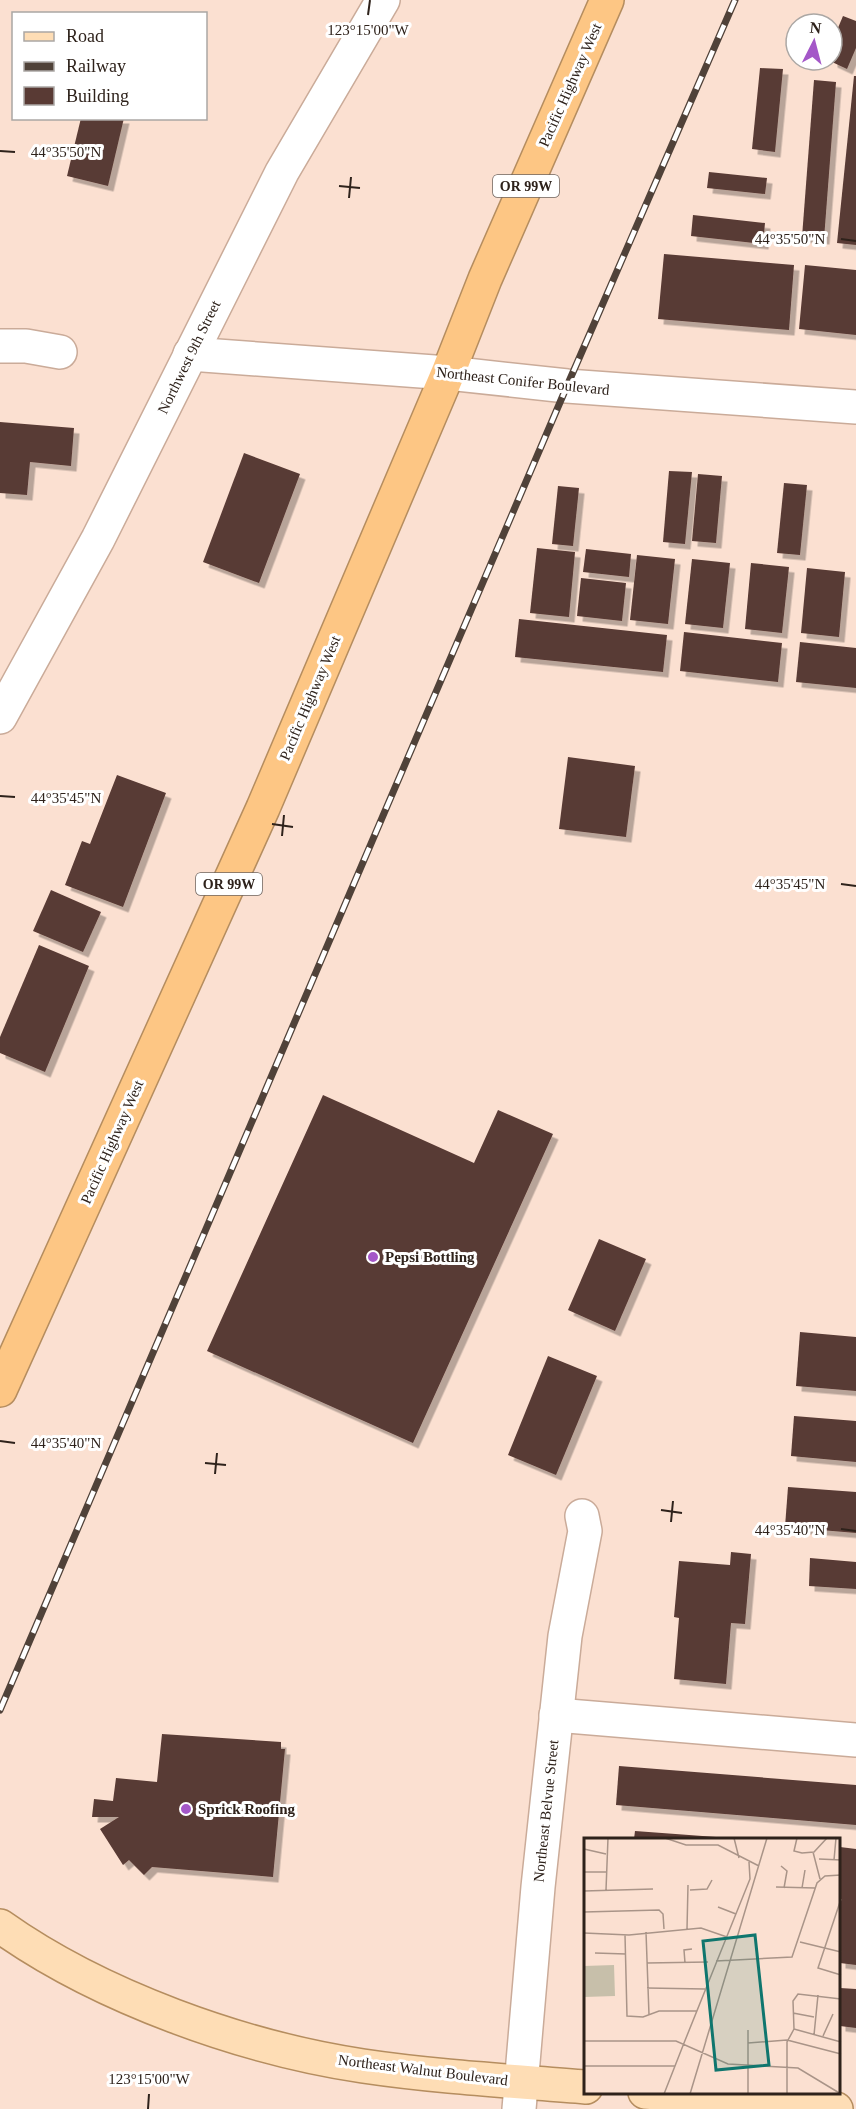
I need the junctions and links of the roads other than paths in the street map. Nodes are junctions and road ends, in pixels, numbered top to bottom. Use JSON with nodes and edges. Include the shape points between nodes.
{"nodes":[{"id":1,"x":383,"y":0,"type":"edge"},
{"id":2,"x":607,"y":0,"type":"edge"},
{"id":3,"x":0,"y":346,"type":"edge"},
{"id":4,"x":60,"y":352,"type":"dead end"},
{"id":5,"x":190,"y":354,"type":"junction"},
{"id":6,"x":448,"y":373,"type":"junction"},
{"id":7,"x":856,"y":407,"type":"edge"},
{"id":8,"x":0,"y":717,"type":"edge"},
{"id":9,"x":0,"y":1390,"type":"edge"},
{"id":10,"x":582,"y":1516,"type":"dead end"},
{"id":11,"x":556,"y":1715,"type":"junction"},
{"id":12,"x":856,"y":1740,"type":"edge"},
{"id":13,"x":0,"y":1926,"type":"edge"},
{"id":14,"x":584,"y":2087,"type":"edge"},
{"id":15,"x":667,"y":2094,"type":"edge"},
{"id":16,"x":521,"y":2095,"type":"edge"},
{"id":17,"x":836,"y":2109,"type":"edge"}],
"edges":[{"from":1,"to":5,"type":"street","name":"Northwest 9th Street","via":[[282,172]]},
{"from":2,"to":6,"type":"highway","name":"Pacific Highway West","number":"OR 99W"},
{"from":3,"to":4,"type":"street"},
{"from":5,"to":6,"type":"street","name":"Northeast Conifer Boulevard"},
{"from":5,"to":8,"type":"street","name":"Northwest 9th Street","via":[[98,539]]},
{"from":6,"to":7,"type":"street","name":"Northeast Conifer Boulevard","via":[[567,386]]},
{"from":6,"to":9,"type":"highway","name":"Pacific Highway West","number":"OR 99W","via":[[263,808]]},
{"from":10,"to":11,"type":"street","name":"Northeast Belvue Street","via":[[585,1532],[565,1636]]},
{"from":11,"to":12,"type":"street"},
{"from":11,"to":16,"type":"street","name":"Northeast Belvue Street"},
{"from":13,"to":16,"type":"main road","name":"Northeast Walnut Boulevard","via":[[80,1974],[203,2026],[363,2066]]},
{"from":14,"to":16,"type":"main road","name":"Northeast Walnut Boulevard"},
{"from":15,"to":17,"type":"main road"}]}
